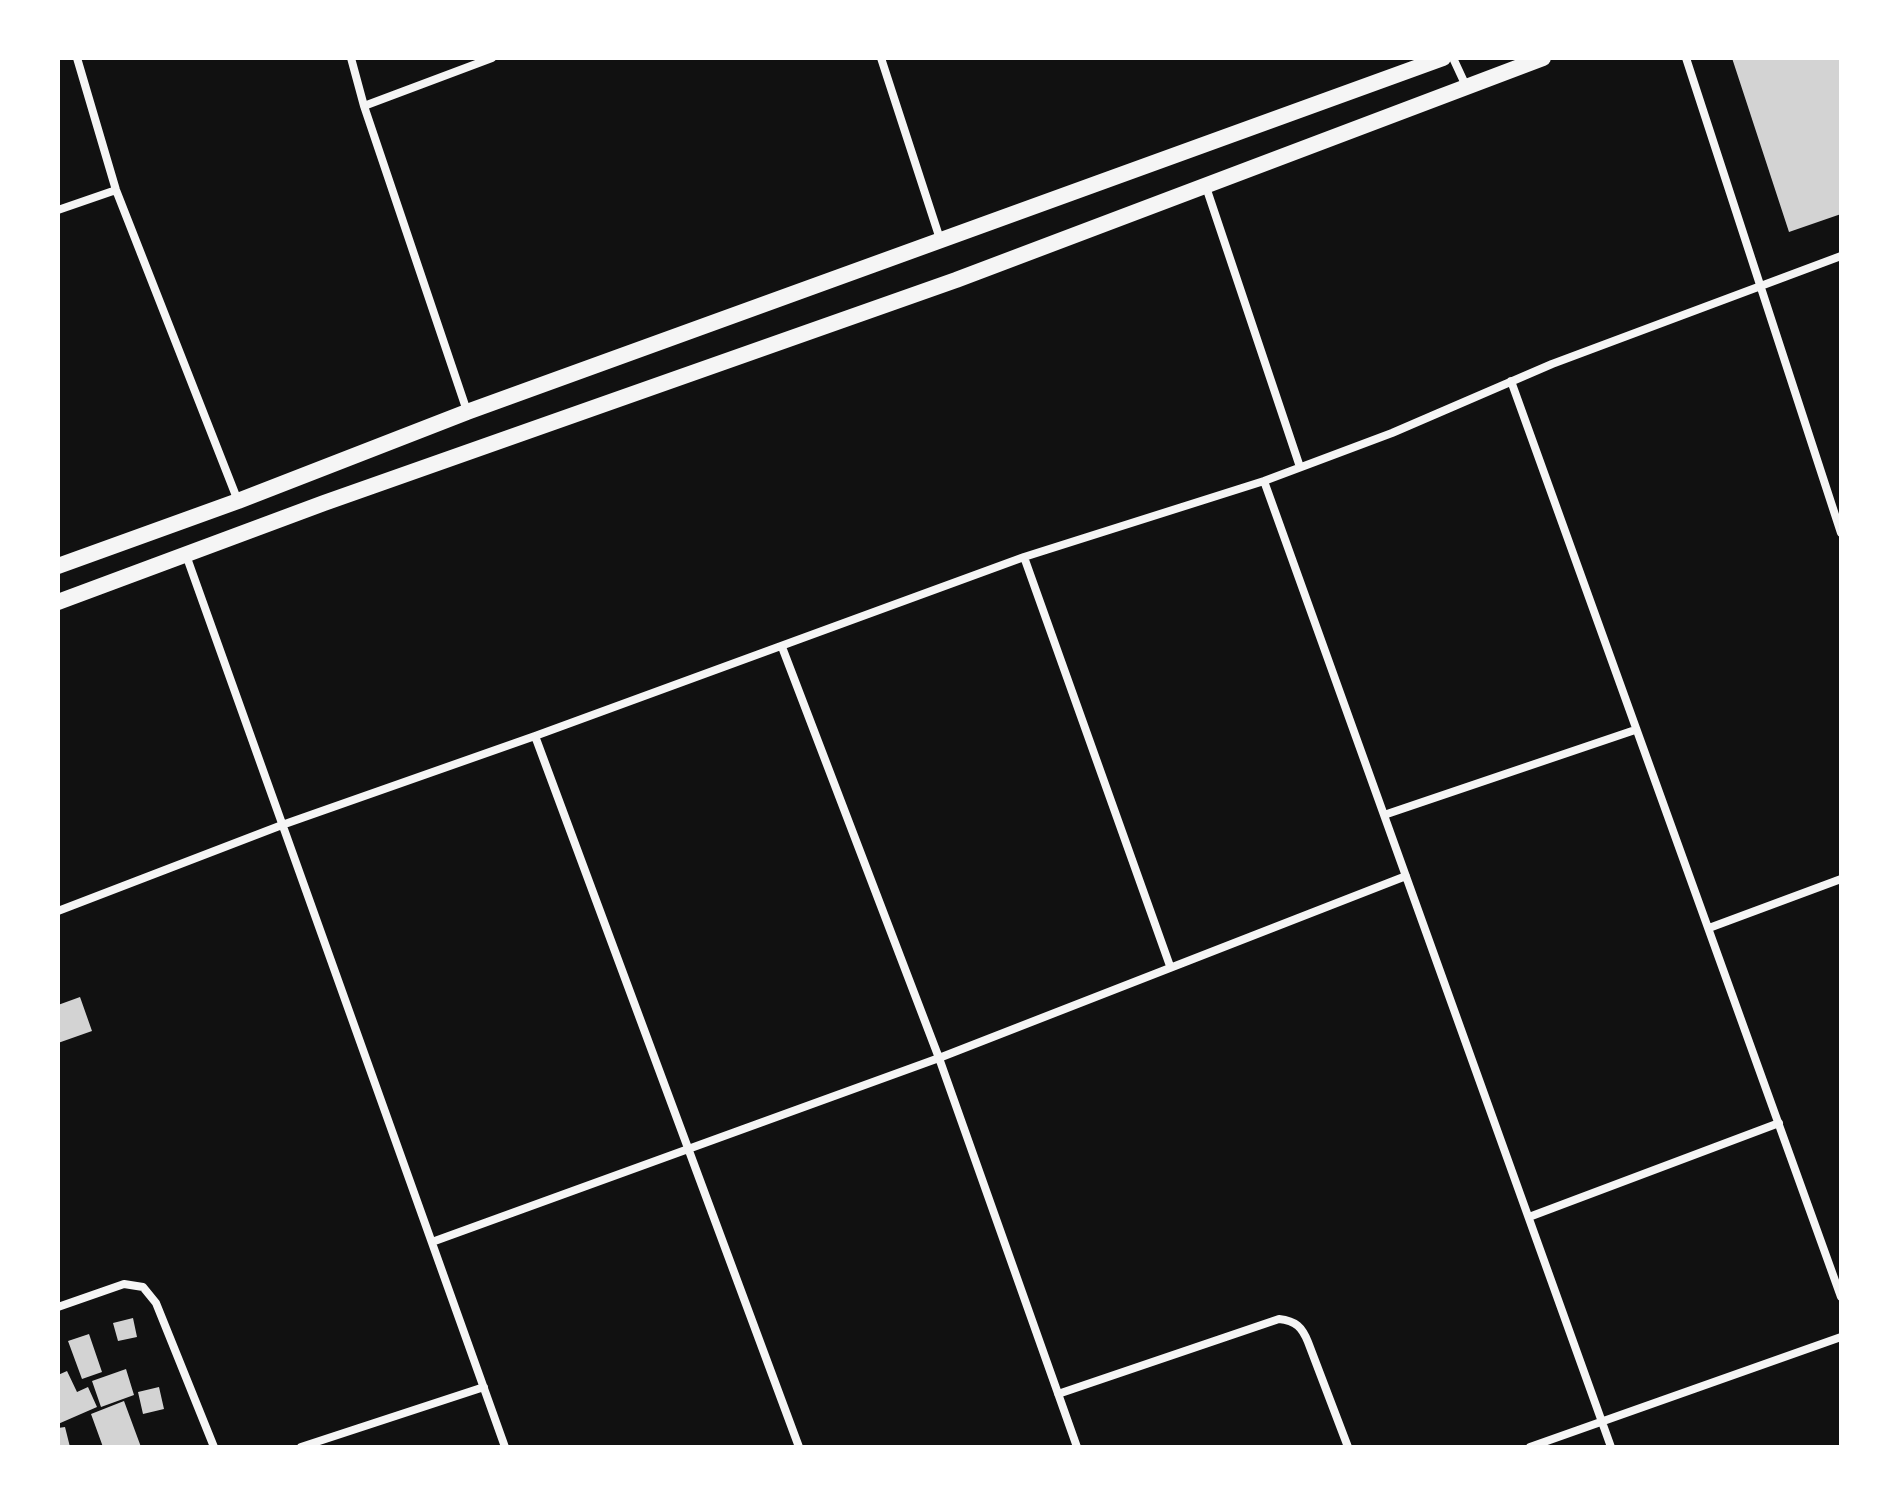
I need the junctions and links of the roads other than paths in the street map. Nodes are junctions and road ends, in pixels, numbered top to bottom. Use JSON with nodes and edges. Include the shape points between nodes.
{"nodes":[{"id":1,"x":77,"y":58,"type":"edge"},
{"id":2,"x":351,"y":58,"type":"edge"},
{"id":3,"x":492,"y":58,"type":"edge"},
{"id":4,"x":881,"y":58,"type":"edge"},
{"id":5,"x":1443,"y":58,"type":"edge"},
{"id":6,"x":1453,"y":58,"type":"edge"},
{"id":7,"x":1543,"y":58,"type":"edge"},
{"id":8,"x":1686,"y":58,"type":"edge"},
{"id":9,"x":1466,"y":86,"type":"junction"},
{"id":10,"x":364,"y":106,"type":"junction"},
{"id":11,"x":1205,"y":184,"type":"junction"},
{"id":12,"x":116,"y":190,"type":"junction"},
{"id":13,"x":58,"y":210,"type":"edge"},
{"id":14,"x":940,"y":239,"type":"junction"},
{"id":15,"x":1841,"y":256,"type":"edge"},
{"id":16,"x":1759,"y":286,"type":"junction"},
{"id":17,"x":1511,"y":381,"type":"junction"},
{"id":18,"x":467,"y":412,"type":"junction"},
{"id":19,"x":1300,"y":467,"type":"junction"},
{"id":20,"x":1264,"y":481,"type":"junction"},
{"id":21,"x":238,"y":501,"type":"junction"},
{"id":22,"x":1841,"y":533,"type":"edge"},
{"id":23,"x":186,"y":555,"type":"junction"},
{"id":24,"x":1024,"y":557,"type":"junction"},
{"id":25,"x":58,"y":566,"type":"edge"},
{"id":26,"x":58,"y":602,"type":"edge"},
{"id":27,"x":782,"y":647,"type":"junction"},
{"id":28,"x":1635,"y":730,"type":"junction"},
{"id":29,"x":535,"y":736,"type":"junction"},
{"id":30,"x":1384,"y":815,"type":"junction"},
{"id":31,"x":282,"y":825,"type":"junction"},
{"id":32,"x":1406,"y":876,"type":"junction"},
{"id":33,"x":1841,"y":879,"type":"edge"},
{"id":34,"x":58,"y":911,"type":"edge"},
{"id":35,"x":1709,"y":928,"type":"junction"},
{"id":36,"x":1170,"y":966,"type":"junction"},
{"id":37,"x":939,"y":1058,"type":"junction"},
{"id":38,"x":1779,"y":1123,"type":"junction"},
{"id":39,"x":690,"y":1146,"type":"junction"},
{"id":40,"x":1529,"y":1217,"type":"junction"},
{"id":41,"x":432,"y":1242,"type":"junction"},
{"id":42,"x":1841,"y":1297,"type":"edge"},
{"id":43,"x":58,"y":1307,"type":"edge"},
{"id":44,"x":1841,"y":1337,"type":"edge"},
{"id":45,"x":484,"y":1387,"type":"junction"},
{"id":46,"x":1058,"y":1394,"type":"junction"},
{"id":47,"x":1602,"y":1421,"type":"junction"},
{"id":48,"x":214,"y":1447,"type":"edge"},
{"id":49,"x":301,"y":1447,"type":"edge"},
{"id":50,"x":505,"y":1447,"type":"edge"},
{"id":51,"x":799,"y":1447,"type":"edge"},
{"id":52,"x":1077,"y":1447,"type":"edge"},
{"id":53,"x":1348,"y":1447,"type":"edge"},
{"id":54,"x":1530,"y":1447,"type":"edge"},
{"id":55,"x":1611,"y":1447,"type":"edge"}],
"edges":[{"from":1,"to":12,"type":"street"},
{"from":2,"to":10,"type":"street"},
{"from":3,"to":10,"type":"street"},
{"from":4,"to":14,"type":"street"},
{"from":5,"to":14,"type":"main road"},
{"from":6,"to":9,"type":"street"},
{"from":7,"to":9,"type":"main road"},
{"from":8,"to":16,"type":"street"},
{"from":9,"to":11,"type":"main road"},
{"from":10,"to":18,"type":"street"},
{"from":11,"to":19,"type":"street"},
{"from":11,"to":23,"type":"main road","via":[[956,280]]},
{"from":12,"to":13,"type":"street"},
{"from":12,"to":21,"type":"street"},
{"from":14,"to":18,"type":"main road"},
{"from":15,"to":16,"type":"street"},
{"from":16,"to":17,"type":"street"},
{"from":16,"to":22,"type":"street"},
{"from":17,"to":19,"type":"street"},
{"from":17,"to":28,"type":"street"},
{"from":18,"to":21,"type":"main road"},
{"from":19,"to":20,"type":"street"},
{"from":20,"to":24,"type":"street"},
{"from":20,"to":30,"type":"street"},
{"from":21,"to":25,"type":"main road"},
{"from":23,"to":26,"type":"main road"},
{"from":23,"to":31,"type":"street"},
{"from":24,"to":27,"type":"street"},
{"from":24,"to":36,"type":"street"},
{"from":27,"to":29,"type":"street"},
{"from":27,"to":37,"type":"street"},
{"from":28,"to":30,"type":"street"},
{"from":28,"to":35,"type":"street"},
{"from":29,"to":31,"type":"street"},
{"from":29,"to":39,"type":"street"},
{"from":30,"to":32,"type":"street"},
{"from":31,"to":34,"type":"street"},
{"from":31,"to":41,"type":"street"},
{"from":32,"to":36,"type":"street"},
{"from":32,"to":40,"type":"street"},
{"from":33,"to":35,"type":"street"},
{"from":35,"to":38,"type":"street"},
{"from":36,"to":37,"type":"street"},
{"from":37,"to":39,"type":"street"},
{"from":37,"to":46,"type":"street"},
{"from":38,"to":40,"type":"street"},
{"from":38,"to":42,"type":"street"},
{"from":39,"to":41,"type":"street"},
{"from":39,"to":51,"type":"street"},
{"from":40,"to":47,"type":"street"},
{"from":41,"to":45,"type":"street"},
{"from":43,"to":48,"type":"street","via":[[124,1284],[143,1287],[156,1303]]},
{"from":44,"to":47,"type":"street"},
{"from":45,"to":49,"type":"street"},
{"from":45,"to":50,"type":"street"},
{"from":46,"to":52,"type":"street"},
{"from":46,"to":53,"type":"street","via":[[1279,1319],[1291,1320],[1302,1328]]},
{"from":47,"to":54,"type":"street"},
{"from":47,"to":55,"type":"street"}]}
